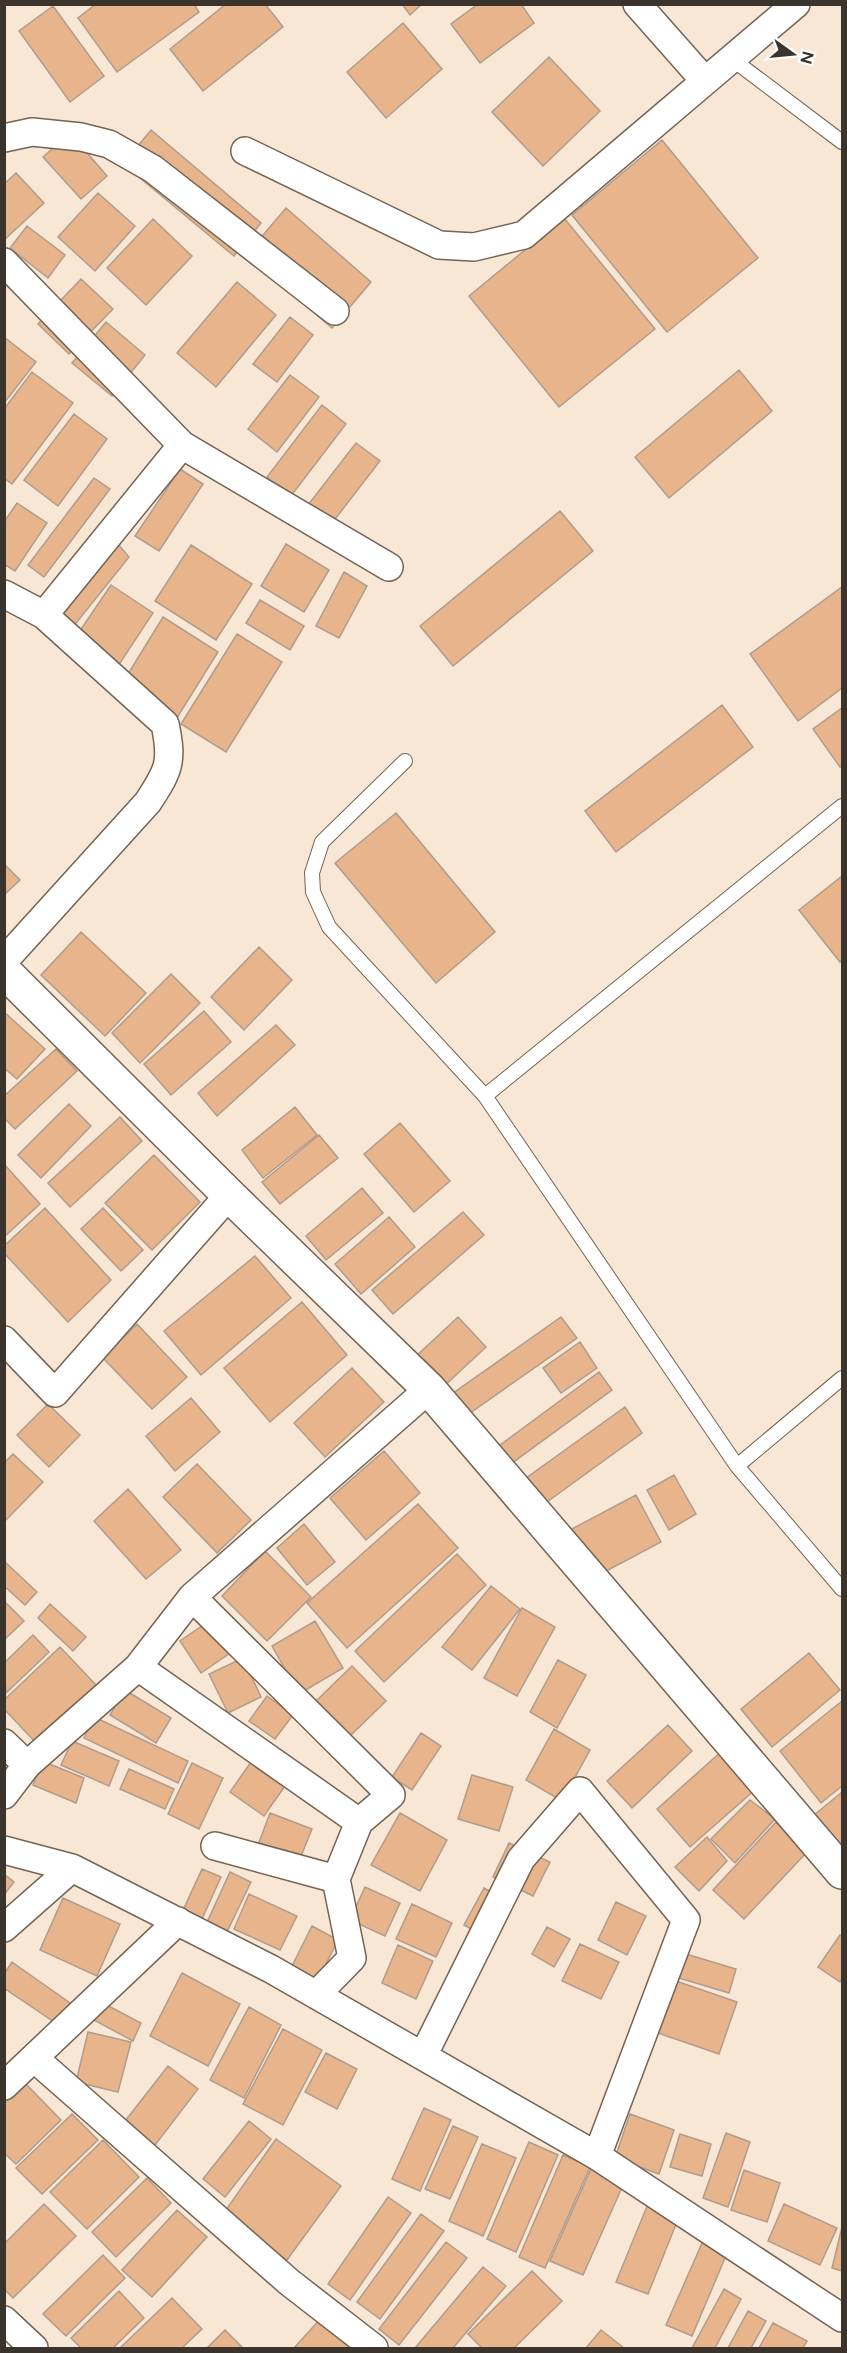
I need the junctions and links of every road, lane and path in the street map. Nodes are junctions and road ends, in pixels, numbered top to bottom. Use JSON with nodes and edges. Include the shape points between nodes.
{"nodes":[{"id":1,"x":637,"y":4,"type":"edge"},
{"id":2,"x":796,"y":4,"type":"edge"},
{"id":3,"x":732,"y":58,"type":"junction"},
{"id":4,"x":705,"y":81,"type":"junction"},
{"id":5,"x":4,"y":138,"type":"edge"},
{"id":6,"x":843,"y":142,"type":"edge"},
{"id":7,"x":245,"y":151,"type":"dead end"},
{"id":8,"x":4,"y":262,"type":"edge"},
{"id":9,"x":335,"y":311,"type":"dead end"},
{"id":10,"x":182,"y":445,"type":"junction"},
{"id":11,"x":389,"y":567,"type":"dead end"},
{"id":12,"x":4,"y":594,"type":"edge"},
{"id":13,"x":44,"y":615,"type":"junction"},
{"id":14,"x":405,"y":761,"type":"dead end"},
{"id":15,"x":843,"y":806,"type":"edge"},
{"id":16,"x":4,"y":961,"type":"edge"},
{"id":17,"x":4,"y":971,"type":"edge"},
{"id":18,"x":485,"y":1096,"type":"junction"},
{"id":19,"x":229,"y":1195,"type":"junction"},
{"id":20,"x":4,"y":1340,"type":"edge"},
{"id":21,"x":843,"y":1378,"type":"edge"},
{"id":22,"x":429,"y":1389,"type":"junction"},
{"id":23,"x":737,"y":1466,"type":"junction"},
{"id":24,"x":843,"y":1589,"type":"edge"},
{"id":25,"x":192,"y":1597,"type":"junction"},
{"id":26,"x":138,"y":1667,"type":"junction"},
{"id":27,"x":4,"y":1743,"type":"edge"},
{"id":28,"x":27,"y":1765,"type":"junction"},
{"id":29,"x":4,"y":1795,"type":"edge"},
{"id":30,"x":359,"y":1822,"type":"junction"},
{"id":31,"x":215,"y":1846,"type":"dead end"},
{"id":32,"x":4,"y":1850,"type":"edge"},
{"id":33,"x":72,"y":1868,"type":"junction"},
{"id":34,"x":843,"y":1872,"type":"edge"},
{"id":35,"x":336,"y":1879,"type":"junction"},
{"id":36,"x":178,"y":1921,"type":"junction"},
{"id":37,"x":4,"y":1928,"type":"edge"},
{"id":38,"x":316,"y":1995,"type":"junction"},
{"id":39,"x":423,"y":2056,"type":"junction"},
{"id":40,"x":34,"y":2058,"type":"junction"},
{"id":41,"x":4,"y":2086,"type":"edge"},
{"id":42,"x":597,"y":2156,"type":"junction"},
{"id":43,"x":843,"y":2318,"type":"edge"},
{"id":44,"x":4,"y":2320,"type":"edge"},
{"id":45,"x":34,"y":2349,"type":"edge"},
{"id":46,"x":375,"y":2349,"type":"edge"}],
"edges":[{"from":1,"to":4,"type":"street"},
{"from":2,"to":3,"type":"street"},
{"from":3,"to":4,"type":"street"},
{"from":3,"to":6,"type":"lane"},
{"from":4,"to":7,"type":"street","via":[[524,235],[474,247],[439,245]]},
{"from":5,"to":9,"type":"street","via":[[32,132],[109,144],[153,170]]},
{"from":8,"to":10,"type":"street"},
{"from":10,"to":11,"type":"street"},
{"from":10,"to":13,"type":"street"},
{"from":12,"to":13,"type":"street"},
{"from":13,"to":16,"type":"street","via":[[165,723],[170,749],[166,774],[148,802]]},
{"from":14,"to":18,"type":"lane","via":[[322,842],[312,873],[313,892],[329,927]]},
{"from":15,"to":18,"type":"lane"},
{"from":17,"to":19,"type":"street"},
{"from":18,"to":23,"type":"lane"},
{"from":19,"to":20,"type":"street","via":[[55,1393]]},
{"from":19,"to":22,"type":"street"},
{"from":21,"to":23,"type":"lane"},
{"from":22,"to":25,"type":"street"},
{"from":22,"to":34,"type":"street"},
{"from":23,"to":24,"type":"lane"},
{"from":25,"to":26,"type":"street"},
{"from":25,"to":30,"type":"street","via":[[391,1795]]},
{"from":26,"to":28,"type":"street"},
{"from":26,"to":30,"type":"street"},
{"from":27,"to":28,"type":"street"},
{"from":28,"to":29,"type":"street"},
{"from":30,"to":35,"type":"street"},
{"from":31,"to":35,"type":"street"},
{"from":32,"to":33,"type":"street"},
{"from":33,"to":36,"type":"street"},
{"from":33,"to":37,"type":"street"},
{"from":35,"to":38,"type":"street","via":[[352,1958]]},
{"from":36,"to":38,"type":"street"},
{"from":36,"to":40,"type":"street"},
{"from":38,"to":39,"type":"street"},
{"from":39,"to":42,"type":"street"},
{"from":39,"to":42,"type":"street","via":[[521,1859],[580,1791],[686,1920]]},
{"from":40,"to":41,"type":"street"},
{"from":40,"to":46,"type":"street","via":[[289,2282]]},
{"from":42,"to":43,"type":"street"},
{"from":44,"to":45,"type":"street"}]}
